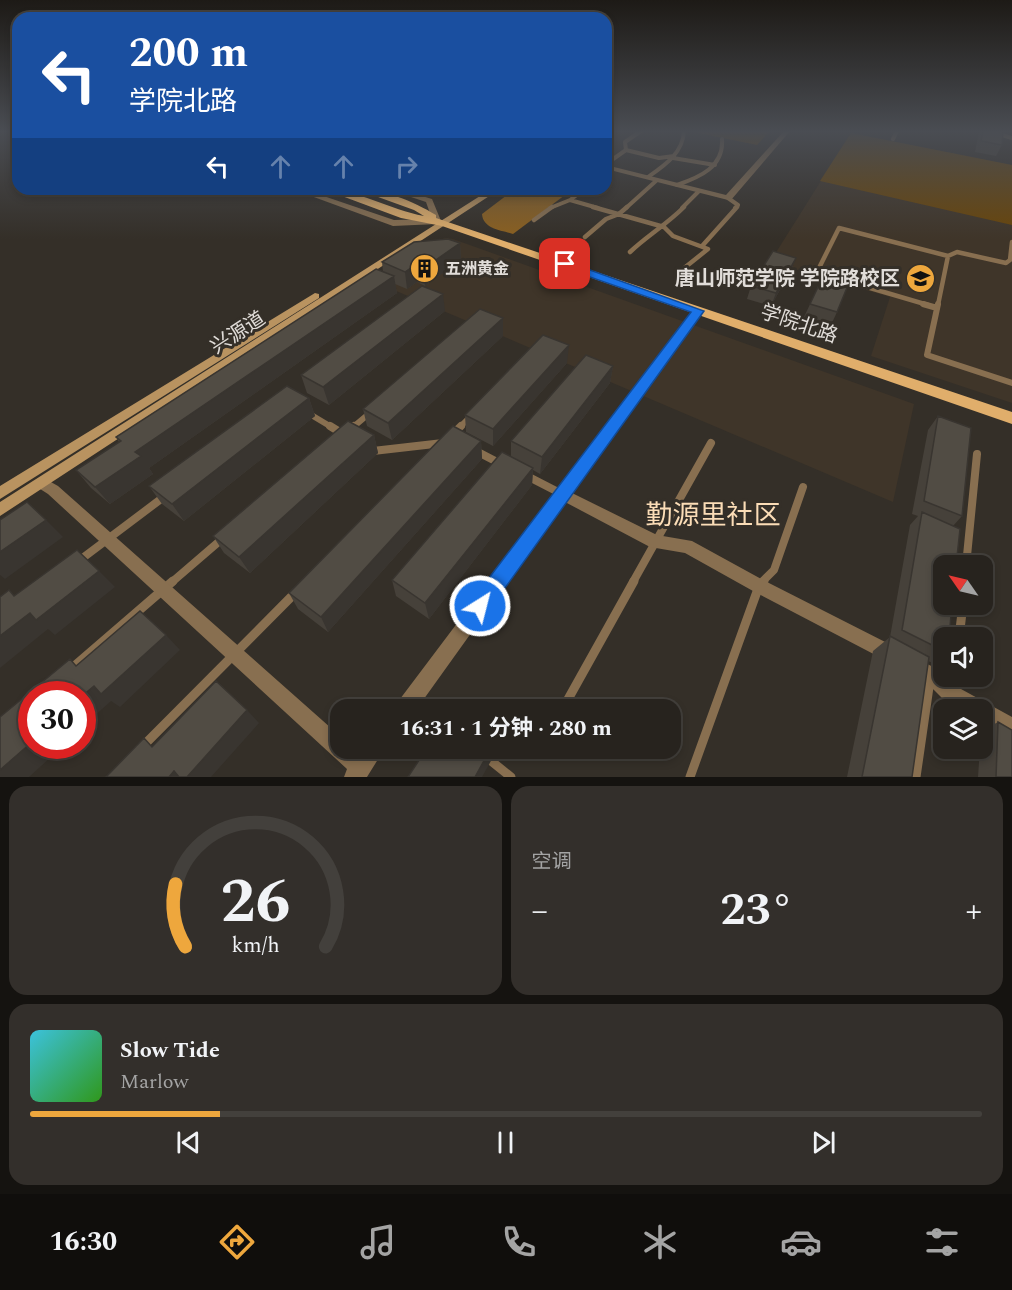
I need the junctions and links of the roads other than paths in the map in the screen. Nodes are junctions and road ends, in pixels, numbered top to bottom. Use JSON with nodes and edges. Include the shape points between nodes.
{"nodes":[{"id":1,"x":660,"y":167,"type":"edge"},
{"id":2,"x":713,"y":167,"type":"edge"},
{"id":3,"x":755,"y":167,"type":"edge"},
{"id":4,"x":612,"y":169,"type":"edge"},
{"id":5,"x":648,"y":177,"type":"junction"},
{"id":6,"x":657,"y":180,"type":"junction"},
{"id":7,"x":677,"y":185,"type":"junction"},
{"id":8,"x":699,"y":191,"type":"junction"},
{"id":9,"x":313,"y":195,"type":"edge"},
{"id":10,"x":345,"y":195,"type":"edge"},
{"id":11,"x":379,"y":195,"type":"edge"},
{"id":12,"x":410,"y":195,"type":"edge"},
{"id":13,"x":478,"y":195,"type":"edge"},
{"id":14,"x":486,"y":195,"type":"edge"},
{"id":15,"x":577,"y":195,"type":"edge"},
{"id":16,"x":728,"y":198,"type":"junction"},
{"id":17,"x":570,"y":200,"type":"junction"},
{"id":18,"x":619,"y":214,"type":"junction"},
{"id":19,"x":534,"y":220,"type":"dead end"},
{"id":20,"x":440,"y":222,"type":"junction"},
{"id":21,"x":664,"y":227,"type":"junction"},
{"id":22,"x":585,"y":237,"type":"dead end"},
{"id":23,"x":1012,"y":242,"type":"edge"},
{"id":24,"x":703,"y":245,"type":"junction"},
{"id":25,"x":630,"y":252,"type":"dead end"},
{"id":26,"x":950,"y":255,"type":"junction"},
{"id":27,"x":1011,"y":261,"type":"edge"},
{"id":28,"x":678,"y":273,"type":"dead end"},
{"id":29,"x":937,"y":308,"type":"junction"},
{"id":30,"x":698,"y":311,"type":"junction"},
{"id":31,"x":1012,"y":382,"type":"edge"},
{"id":32,"x":378,"y":406,"type":"edge"},
{"id":33,"x":299,"y":407,"type":"edge"},
{"id":34,"x":478,"y":410,"type":"edge"},
{"id":35,"x":1012,"y":418,"type":"edge"},
{"id":36,"x":344,"y":435,"type":"junction"},
{"id":37,"x":352,"y":439,"type":"edge"},
{"id":38,"x":335,"y":443,"type":"edge"},
{"id":39,"x":711,"y":443,"type":"dead end"},
{"id":40,"x":449,"y":444,"type":"junction"},
{"id":41,"x":368,"y":448,"type":"edge"},
{"id":42,"x":471,"y":449,"type":"edge"},
{"id":43,"x":436,"y":451,"type":"edge"},
{"id":44,"x":977,"y":454,"type":"dead end"},
{"id":45,"x":511,"y":469,"type":"edge"},
{"id":46,"x":521,"y":474,"type":"edge"},
{"id":47,"x":36,"y":478,"type":"junction"},
{"id":48,"x":803,"y":487,"type":"dead end"},
{"id":49,"x":170,"y":492,"type":"edge"},
{"id":50,"x":0,"y":493,"type":"edge"},
{"id":51,"x":562,"y":494,"type":"junction"},
{"id":52,"x":0,"y":510,"type":"edge"},
{"id":53,"x":226,"y":536,"type":"edge"},
{"id":54,"x":106,"y":540,"type":"junction"},
{"id":55,"x":655,"y":543,"type":"junction"},
{"id":56,"x":967,"y":555,"type":"edge"},
{"id":57,"x":71,"y":567,"type":"edge"},
{"id":58,"x":759,"y":586,"type":"junction"},
{"id":59,"x":301,"y":587,"type":"edge"},
{"id":60,"x":162,"y":591,"type":"junction"},
{"id":61,"x":233,"y":655,"type":"junction"},
{"id":62,"x":67,"y":672,"type":"edge"},
{"id":63,"x":931,"y":675,"type":"junction"},
{"id":64,"x":955,"y":687,"type":"edge"},
{"id":65,"x":954,"y":696,"type":"junction"},
{"id":66,"x":412,"y":699,"type":"edge"},
{"id":67,"x":568,"y":699,"type":"edge"},
{"id":68,"x":960,"y":699,"type":"edge"},
{"id":69,"x":993,"y":717,"type":"edge"},
{"id":70,"x":1012,"y":727,"type":"edge"},
{"id":71,"x":136,"y":753,"type":"edge"},
{"id":72,"x":368,"y":759,"type":"edge"},
{"id":73,"x":489,"y":759,"type":"edge"},
{"id":74,"x":358,"y":773,"type":"edge"},
{"id":75,"x":511,"y":777,"type":"edge"},
{"id":76,"x":690,"y":777,"type":"edge"},
{"id":77,"x":916,"y":777,"type":"edge"}],
"edges":[{"from":1,"to":5,"type":"lane"},
{"from":2,"to":7,"type":"lane"},
{"from":3,"to":16,"type":"street"},
{"from":4,"to":5,"type":"street"},
{"from":5,"to":6,"type":"street"},
{"from":6,"to":7,"type":"street"},
{"from":6,"to":18,"type":"lane"},
{"from":7,"to":8,"type":"street"},
{"from":8,"to":16,"type":"street"},
{"from":8,"to":21,"type":"lane"},
{"from":9,"to":20,"type":"street","via":[[393,223]]},
{"from":10,"to":20,"type":"main road","name":"学院北路","via":[[405,216]]},
{"from":11,"to":20,"type":"main road","name":"学院北路","via":[[418,208]]},
{"from":12,"to":20,"type":"street","via":[[429,201]]},
{"from":13,"to":20,"type":"main road","name":"兴源道"},
{"from":14,"to":20,"type":"main road","name":"兴源道"},
{"from":15,"to":17,"type":"lane"},
{"from":16,"to":24,"type":"lane","via":[[738,205]]},
{"from":17,"to":18,"type":"lane"},
{"from":17,"to":19,"type":"lane","via":[[554,205]]},
{"from":18,"to":21,"type":"lane"},
{"from":18,"to":22,"type":"lane","via":[[606,219]]},
{"from":20,"to":30,"type":"main road","name":"学院北路"},
{"from":20,"to":47,"type":"main road","name":"兴源道"},
{"from":21,"to":24,"type":"lane","via":[[680,239]]},
{"from":21,"to":25,"type":"lane","via":[[651,232]]},
{"from":23,"to":27,"type":"lane"},
{"from":24,"to":28,"type":"lane","via":[[708,249]]},
{"from":26,"to":27,"type":"lane","via":[[964,253]]},
{"from":26,"to":29,"type":"lane"},
{"from":26,"to":29,"type":"lane","via":[[839,228],[818,270]]},
{"from":29,"to":31,"type":"lane","via":[[927,355]]},
{"from":30,"to":35,"type":"main road","name":"学院北路"},
{"from":30,"to":51,"type":"street"},
{"from":32,"to":36,"type":"lane"},
{"from":33,"to":36,"type":"lane"},
{"from":34,"to":40,"type":"lane"},
{"from":36,"to":37,"type":"lane"},
{"from":36,"to":38,"type":"lane"},
{"from":39,"to":55,"type":"lane"},
{"from":40,"to":41,"type":"lane","via":[[376,453]]},
{"from":40,"to":43,"type":"lane"},
{"from":42,"to":45,"type":"lane"},
{"from":44,"to":56,"type":"lane"},
{"from":46,"to":51,"type":"lane"},
{"from":47,"to":50,"type":"main road","name":"兴源道"},
{"from":47,"to":52,"type":"main road","name":"兴源道"},
{"from":47,"to":54,"type":"street","via":[[53,489]]},
{"from":48,"to":58,"type":"lane","via":[[774,570]]},
{"from":49,"to":54,"type":"lane"},
{"from":51,"to":55,"type":"street"},
{"from":51,"to":66,"type":"street"},
{"from":53,"to":60,"type":"lane"},
{"from":54,"to":57,"type":"lane"},
{"from":54,"to":60,"type":"street"},
{"from":55,"to":58,"type":"street","via":[[687,546]]},
{"from":55,"to":67,"type":"lane"},
{"from":58,"to":63,"type":"street"},
{"from":58,"to":76,"type":"lane"},
{"from":59,"to":61,"type":"lane"},
{"from":60,"to":61,"type":"street"},
{"from":60,"to":62,"type":"lane"},
{"from":61,"to":71,"type":"lane"},
{"from":61,"to":74,"type":"street"},
{"from":63,"to":65,"type":"street"},
{"from":63,"to":77,"type":"lane"},
{"from":64,"to":65,"type":"lane"},
{"from":65,"to":68,"type":"street"},
{"from":69,"to":70,"type":"street"},
{"from":72,"to":74,"type":"street"},
{"from":73,"to":75,"type":"lane"}]}
